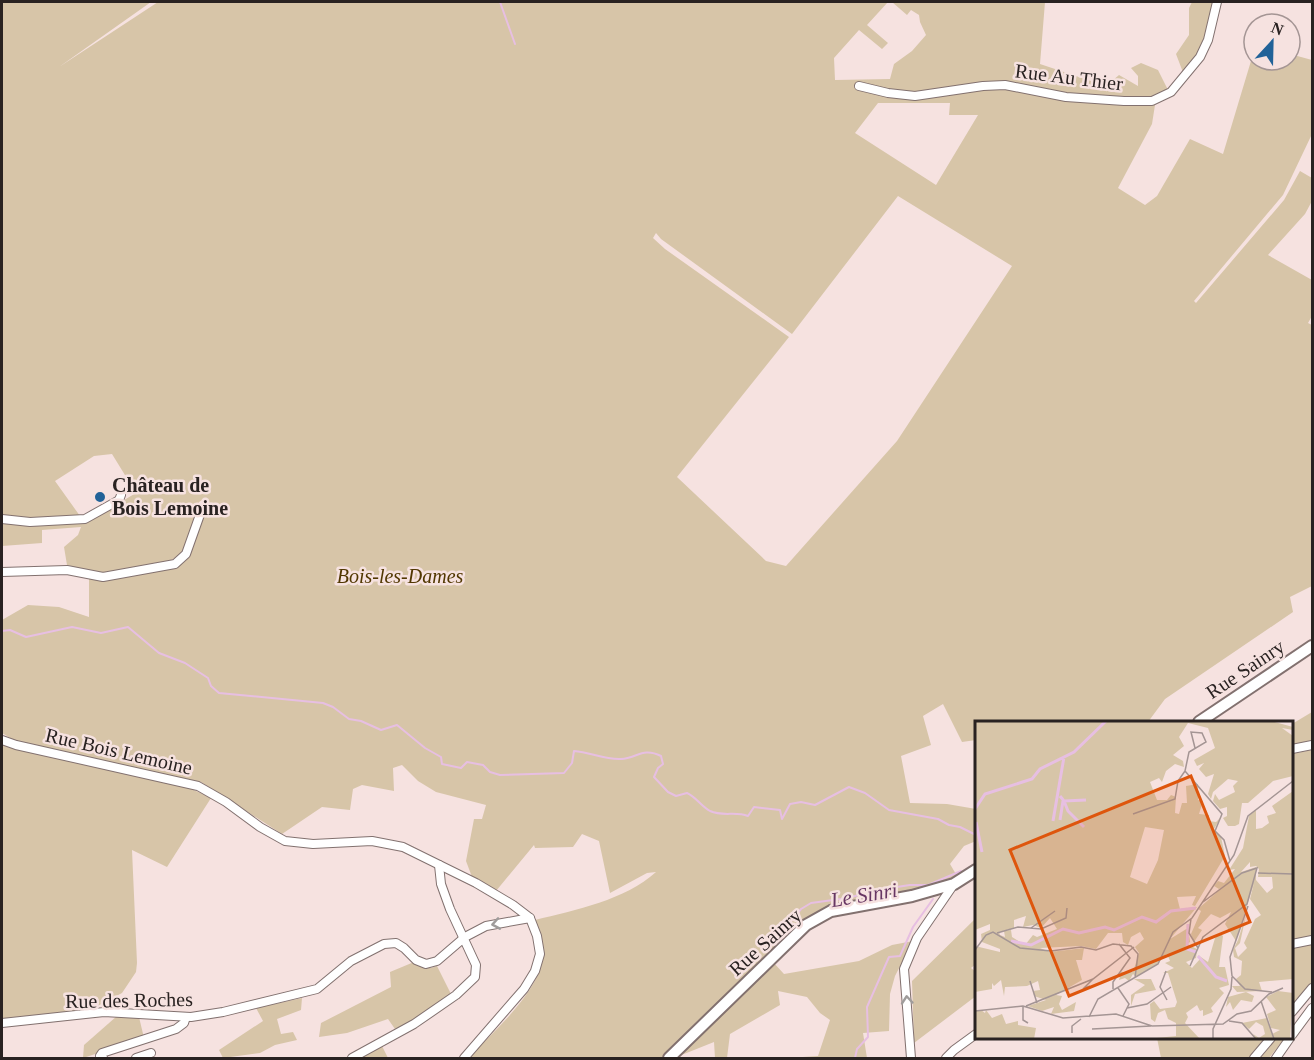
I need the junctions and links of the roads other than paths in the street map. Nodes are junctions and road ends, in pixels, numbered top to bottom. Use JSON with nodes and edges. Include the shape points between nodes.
{"nodes":[{"id":1,"x":1217,"y":2,"type":"edge"},
{"id":2,"x":859,"y":86,"type":"dead end"},
{"id":3,"x":121,"y":495,"type":"dead end"},
{"id":4,"x":202,"y":509,"type":"dead end"},
{"id":5,"x":2,"y":519,"type":"edge"},
{"id":6,"x":2,"y":572,"type":"edge"},
{"id":7,"x":1312,"y":646,"type":"edge"},
{"id":8,"x":1201,"y":721,"type":"edge"},
{"id":9,"x":2,"y":740,"type":"edge"},
{"id":10,"x":1312,"y":745,"type":"edge"},
{"id":11,"x":1293,"y":749,"type":"edge"},
{"id":12,"x":439,"y":865,"type":"junction"},
{"id":13,"x":975,"y":871,"type":"edge"},
{"id":14,"x":954,"y":884,"type":"junction"},
{"id":15,"x":530,"y":918,"type":"junction"},
{"id":16,"x":465,"y":937,"type":"junction"},
{"id":17,"x":1312,"y":940,"type":"edge"},
{"id":18,"x":1293,"y":944,"type":"edge"},
{"id":19,"x":1312,"y":988,"type":"edge"},
{"id":20,"x":1312,"y":1008,"type":"edge"},
{"id":21,"x":1293,"y":1011,"type":"edge"},
{"id":22,"x":186,"y":1017,"type":"junction"},
{"id":23,"x":2,"y":1023,"type":"edge"},
{"id":24,"x":1293,"y":1033,"type":"edge"},
{"id":25,"x":975,"y":1035,"type":"edge"},
{"id":26,"x":1270,"y":1039,"type":"edge"},
{"id":27,"x":1289,"y":1039,"type":"edge"},
{"id":28,"x":152,"y":1053,"type":"dead end"},
{"id":29,"x":103,"y":1059,"type":"edge"},
{"id":30,"x":136,"y":1059,"type":"edge"},
{"id":31,"x":352,"y":1059,"type":"edge"},
{"id":32,"x":464,"y":1059,"type":"edge"},
{"id":33,"x":669,"y":1059,"type":"edge"},
{"id":34,"x":911,"y":1059,"type":"edge"},
{"id":35,"x":946,"y":1059,"type":"edge"},
{"id":36,"x":1254,"y":1059,"type":"edge"},
{"id":37,"x":1276,"y":1059,"type":"edge"}],
"edges":[{"from":1,"to":2,"type":"street","name":"Rue Au Thier","via":[[1200,57],[1172,92],[1152,101],[1066,97],[1005,85],[915,96]]},
{"from":3,"to":5,"type":"street","via":[[119,500],[85,519]]},
{"from":4,"to":6,"type":"street","via":[[186,554],[175,564],[103,577],[67,570]]},
{"from":7,"to":8,"type":"street","name":"Rue Sainry"},
{"from":9,"to":12,"type":"street","name":"Rue Bois Lemoine","via":[[198,786],[285,841],[382,842],[403,847]]},
{"from":10,"to":11,"type":"street"},
{"from":12,"to":15,"type":"street","name":"Rue Bois Lemoine"},
{"from":12,"to":16,"type":"street","via":[[441,884]]},
{"from":13,"to":14,"type":"street","name":"Rue Sainry"},
{"from":14,"to":33,"type":"street","name":"Rue Sainry","via":[[831,911],[806,925]]},
{"from":34,"to":14,"type":"street","one_way":true,"via":[[904,969],[917,938]]},
{"from":15,"to":16,"type":"street","one_way":true,"via":[[486,926]]},
{"from":15,"to":32,"type":"street","via":[[540,954],[535,971]]},
{"from":16,"to":22,"type":"street","name":"Rue des Roches","via":[[437,962],[426,964],[396,943],[384,944],[351,961],[316,990],[260,1005]]},
{"from":16,"to":31,"type":"street","via":[[476,965],[475,977],[414,1024]]},
{"from":17,"to":18,"type":"street"},
{"from":19,"to":21,"type":"street"},
{"from":20,"to":24,"type":"street"},
{"from":22,"to":23,"type":"street","name":"Rue des Roches","via":[[104,1012]]},
{"from":22,"to":29,"type":"street","via":[[176,1029],[102,1053]]},
{"from":25,"to":35,"type":"street"},
{"from":26,"to":36,"type":"street"},
{"from":27,"to":37,"type":"street"},
{"from":28,"to":30,"type":"street"}]}
